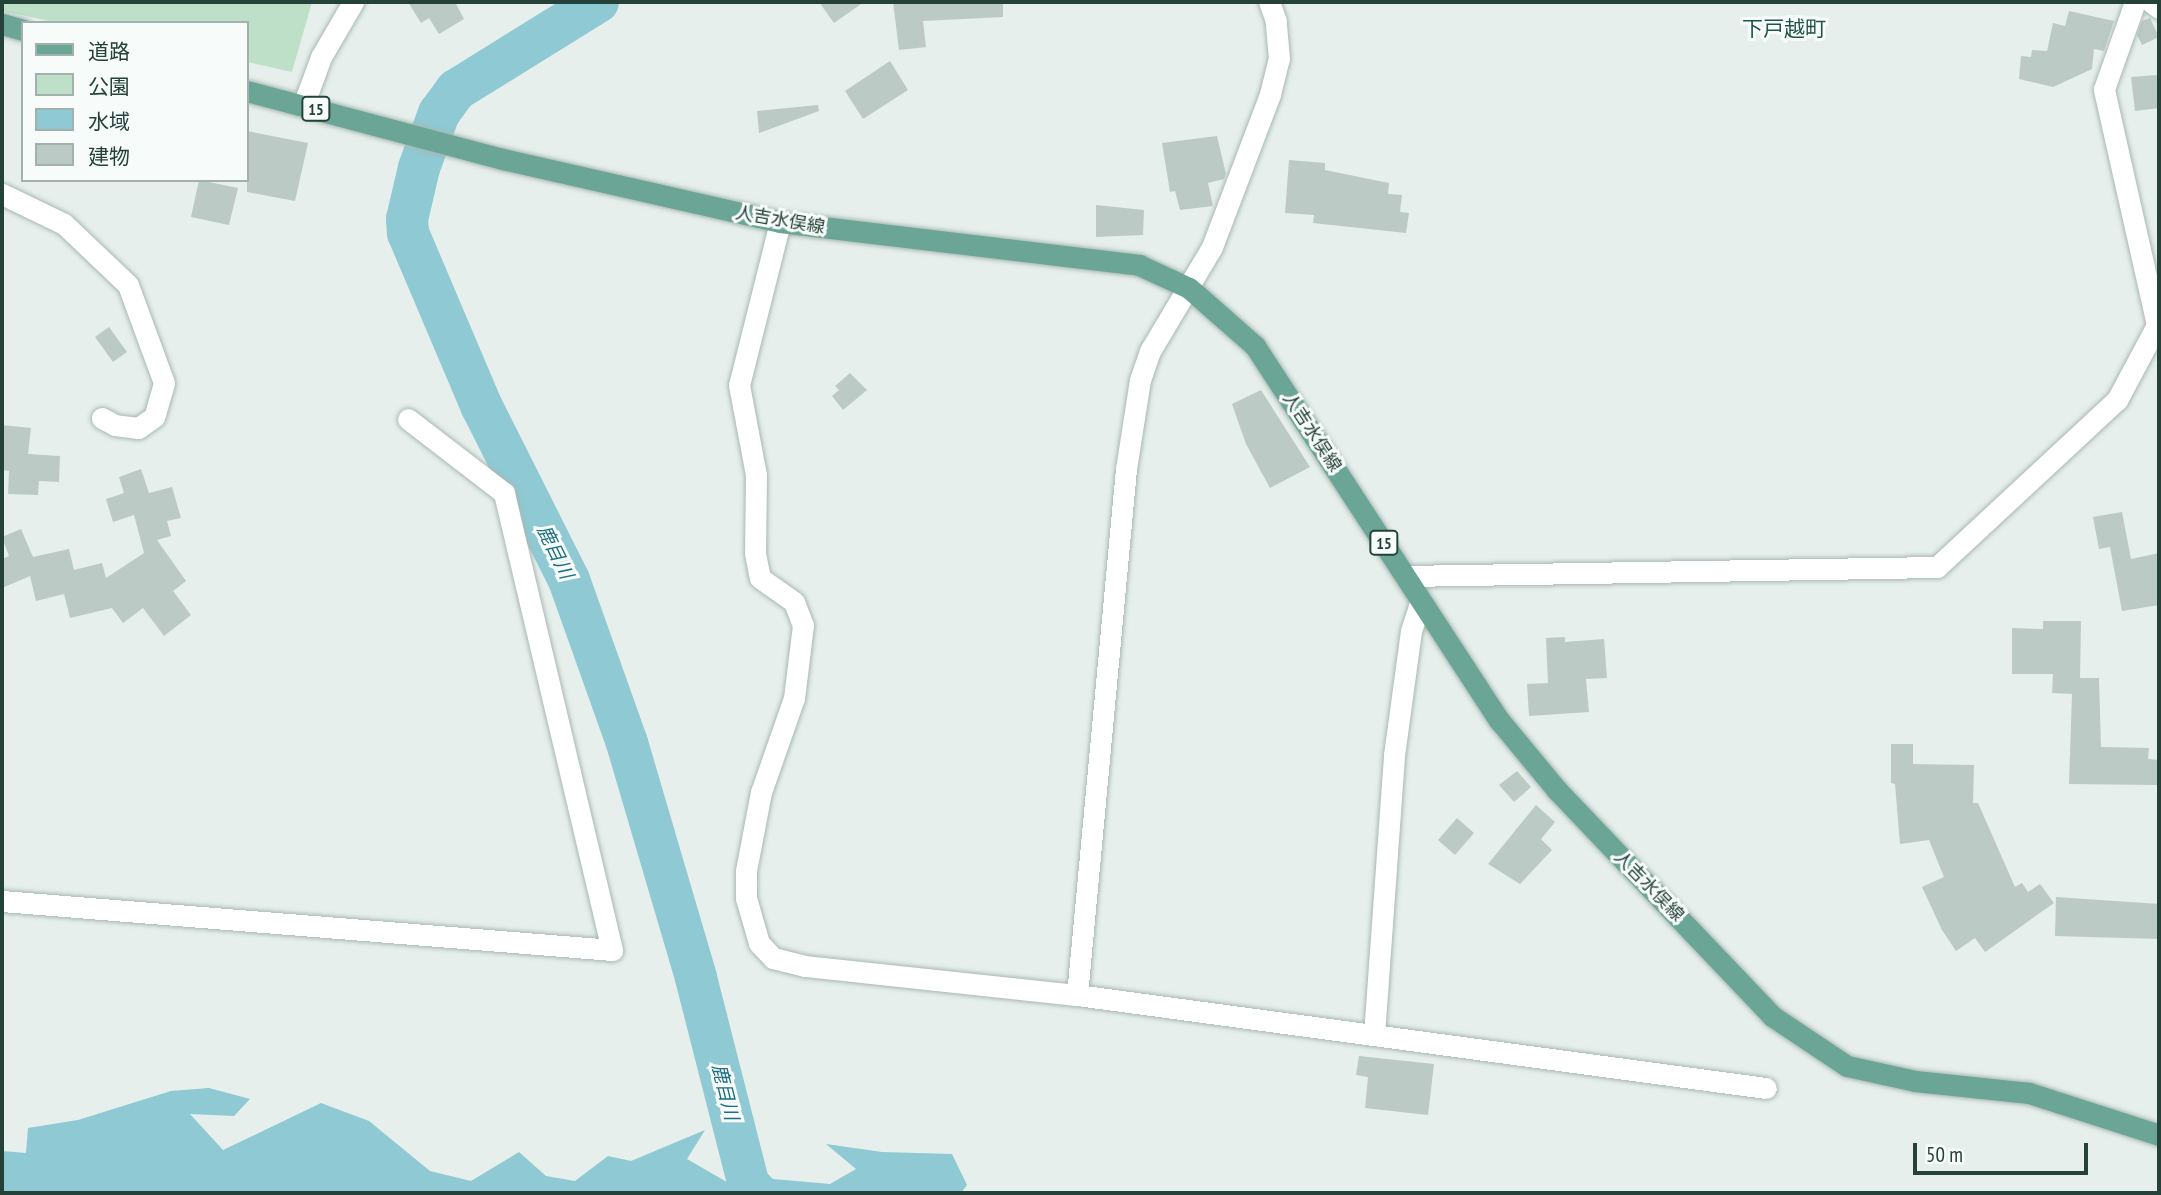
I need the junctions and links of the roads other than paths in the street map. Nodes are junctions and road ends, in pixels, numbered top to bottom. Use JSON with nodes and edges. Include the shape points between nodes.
{"nodes":[{"id":1,"x":353,"y":2,"type":"edge"},
{"id":2,"x":1269,"y":2,"type":"edge"},
{"id":3,"x":2135,"y":2,"type":"edge"},
{"id":4,"x":2151,"y":2,"type":"edge"},
{"id":5,"x":2159,"y":8,"type":"edge"},
{"id":6,"x":2,"y":24,"type":"edge"},
{"id":7,"x":21,"y":29,"type":"edge"},
{"id":8,"x":248,"y":91,"type":"edge"},
{"id":9,"x":303,"y":106,"type":"junction"},
{"id":10,"x":2,"y":194,"type":"edge"},
{"id":11,"x":780,"y":222,"type":"junction"},
{"id":12,"x":1189,"y":288,"type":"junction"},
{"id":13,"x":102,"y":418,"type":"dead end"},
{"id":14,"x":408,"y":419,"type":"dead end"},
{"id":15,"x":1405,"y":576,"type":"junction"},
{"id":16,"x":1421,"y":601,"type":"junction"},
{"id":17,"x":2,"y":901,"type":"edge"},
{"id":18,"x":1077,"y":995,"type":"junction"},
{"id":19,"x":1374,"y":1035,"type":"junction"},
{"id":20,"x":1766,"y":1088,"type":"dead end"},
{"id":21,"x":2159,"y":1135,"type":"edge"}],
"edges":[{"from":1,"to":9,"type":"street","via":[[321,57]]},
{"from":2,"to":12,"type":"street","via":[[1276,21],[1279,59],[1270,94],[1212,247]]},
{"from":3,"to":15,"type":"street","via":[[2104,89],[2157,325],[2117,401],[1937,566]]},
{"from":4,"to":5,"type":"street"},
{"from":6,"to":7,"type":"main road"},
{"from":8,"to":9,"type":"main road","name":"人吉水俣線","number":"15"},
{"from":9,"to":11,"type":"main road","name":"人吉水俣線","number":"15","via":[[503,159]]},
{"from":10,"to":13,"type":"street","via":[[64,224],[128,285],[164,383],[155,417],[138,428]]},
{"from":11,"to":12,"type":"main road","name":"人吉水俣線","number":"15","via":[[1139,265]]},
{"from":11,"to":18,"type":"street","via":[[739,385],[756,475],[755,553],[760,578],[794,602],[803,625],[794,698],[761,792],[746,871],[746,898],[758,943],[773,958],[805,966]]},
{"from":12,"to":15,"type":"main road","name":"人吉水俣線","number":"15","via":[[1255,345]]},
{"from":12,"to":18,"type":"street","via":[[1150,351],[1140,380],[1125,482]]},
{"from":14,"to":17,"type":"street","via":[[504,493],[612,950]]},
{"from":15,"to":16,"type":"main road","name":"人吉水俣線","number":"15"},
{"from":16,"to":19,"type":"street","via":[[1410,631],[1394,755]]},
{"from":16,"to":21,"type":"main road","name":"人吉水俣線","number":"15","via":[[1499,720],[1557,790],[1772,1016],[1847,1066],[1915,1082],[2029,1093]]},
{"from":18,"to":19,"type":"street"},
{"from":19,"to":20,"type":"street"}]}
